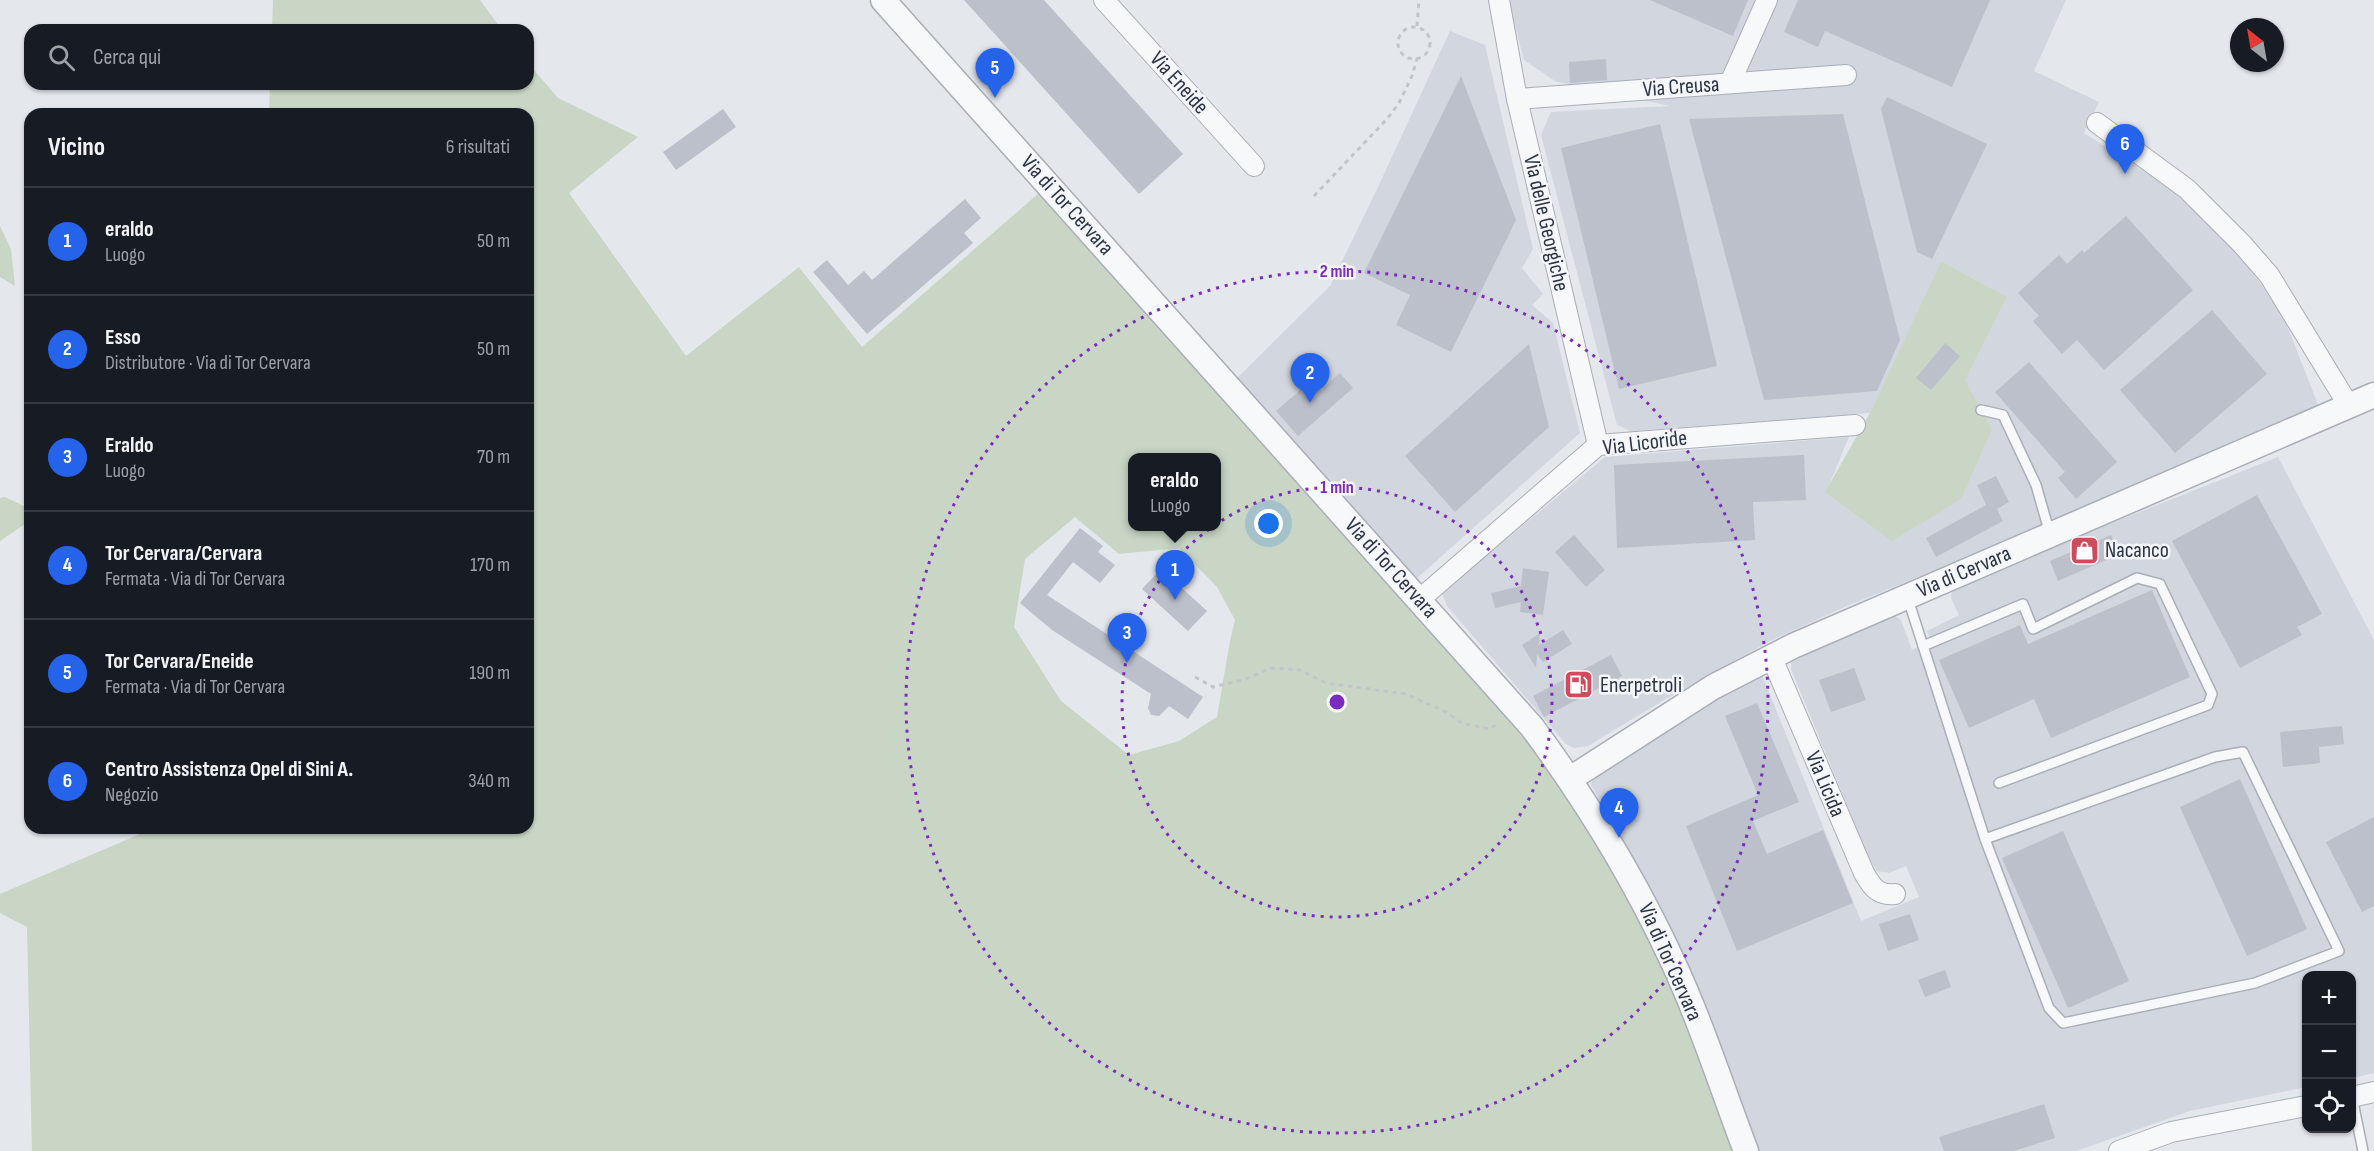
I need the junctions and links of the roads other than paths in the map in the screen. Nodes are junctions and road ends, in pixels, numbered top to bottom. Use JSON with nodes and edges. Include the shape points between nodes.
{"nodes":[{"id":1,"x":883,"y":0,"type":"edge"},
{"id":2,"x":1104,"y":0,"type":"edge"},
{"id":3,"x":1498,"y":0,"type":"edge"},
{"id":4,"x":1767,"y":0,"type":"edge"},
{"id":5,"x":1846,"y":75,"type":"dead end"},
{"id":6,"x":1730,"y":83,"type":"junction"},
{"id":7,"x":1517,"y":99,"type":"junction"},
{"id":8,"x":2097,"y":123,"type":"dead end"},
{"id":9,"x":1254,"y":166,"type":"dead end"},
{"id":10,"x":2374,"y":395,"type":"edge"},
{"id":11,"x":2349,"y":406,"type":"junction"},
{"id":12,"x":1981,"y":410,"type":"dead end"},
{"id":13,"x":1855,"y":425,"type":"dead end"},
{"id":14,"x":1598,"y":445,"type":"junction"},
{"id":15,"x":2050,"y":536,"type":"junction"},
{"id":16,"x":1907,"y":596,"type":"junction"},
{"id":17,"x":1419,"y":600,"type":"junction"},
{"id":18,"x":1923,"y":646,"type":"junction"},
{"id":19,"x":1771,"y":656,"type":"junction"},
{"id":20,"x":1570,"y":779,"type":"junction"},
{"id":21,"x":1999,"y":783,"type":"dead end"},
{"id":22,"x":1984,"y":839,"type":"junction"},
{"id":23,"x":1895,"y":894,"type":"dead end"},
{"id":24,"x":2374,"y":1092,"type":"edge"},
{"id":25,"x":2356,"y":1096,"type":"edge"},
{"id":26,"x":2302,"y":1107,"type":"edge"},
{"id":27,"x":2356,"y":1117,"type":"edge"},
{"id":28,"x":1746,"y":1151,"type":"edge"},
{"id":29,"x":2119,"y":1151,"type":"edge"},
{"id":30,"x":2363,"y":1151,"type":"edge"}],
"edges":[{"from":1,"to":17,"type":"street","name":"Via di Tor Cervara"},
{"from":2,"to":9,"type":"street","name":"Via Eneide"},
{"from":3,"to":7,"type":"street","name":"Via delle Georgiche"},
{"from":4,"to":6,"type":"street"},
{"from":5,"to":6,"type":"street","name":"Via Creusa"},
{"from":6,"to":7,"type":"street","name":"Via Creusa"},
{"from":7,"to":14,"type":"street","name":"Via delle Georgiche"},
{"from":8,"to":11,"type":"street","via":[[2187,189],[2242,244],[2269,275]]},
{"from":10,"to":11,"type":"street","name":"Via di Cervara"},
{"from":11,"to":15,"type":"street","name":"Via di Cervara"},
{"from":12,"to":15,"type":"lane","via":[[2003,415],[2036,484]]},
{"from":13,"to":14,"type":"street","name":"Via Licoride"},
{"from":14,"to":17,"type":"street","name":"Via Licoride"},
{"from":15,"to":16,"type":"street","name":"Via di Cervara"},
{"from":16,"to":18,"type":"lane"},
{"from":16,"to":19,"type":"street","name":"Via di Cervara"},
{"from":17,"to":20,"type":"street","name":"Via di Tor Cervara","via":[[1516,710]]},
{"from":18,"to":21,"type":"lane","via":[[2023,604],[2033,629],[2138,578],[2160,584],[2212,694],[2208,705]]},
{"from":18,"to":22,"type":"lane"},
{"from":19,"to":20,"type":"street","name":"Via di Cervara","via":[[1713,687]]},
{"from":19,"to":23,"type":"street","name":"Via Licida","via":[[1864,873],[1874,889],[1885,895]]},
{"from":20,"to":28,"type":"street","name":"Via di Tor Cervara","via":[[1637,891],[1674,963]]},
{"from":22,"to":22,"type":"lane","via":[[2049,1008],[2063,1023],[2255,983],[2339,951],[2243,752],[2214,757]]},
{"from":24,"to":25,"type":"street"},
{"from":26,"to":29,"type":"street","via":[[2171,1132]]},
{"from":27,"to":30,"type":"lane"}]}
